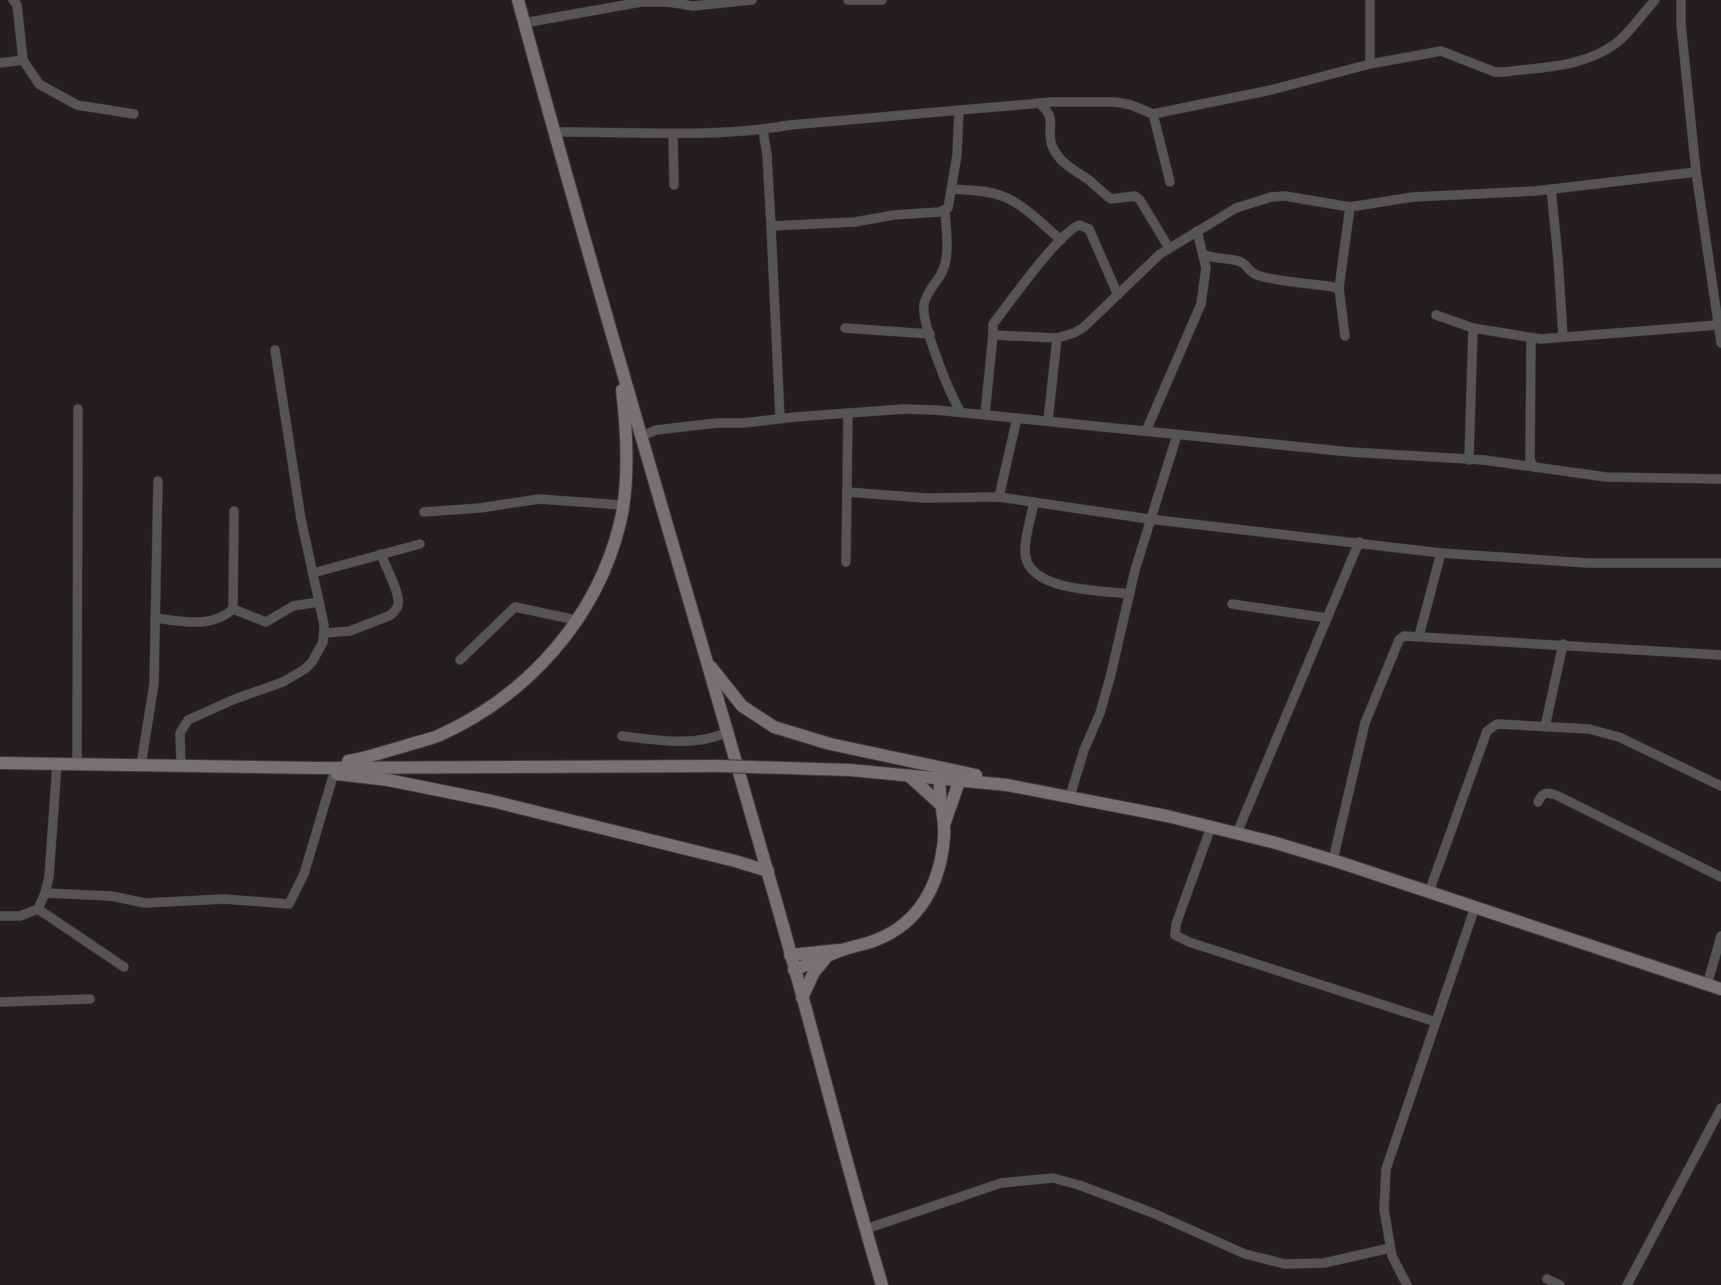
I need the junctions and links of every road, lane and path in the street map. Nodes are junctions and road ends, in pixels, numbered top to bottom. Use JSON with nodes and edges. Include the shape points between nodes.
{"nodes":[{"id":1,"x":13,"y":0,"type":"edge"},
{"id":2,"x":518,"y":0,"type":"edge"},
{"id":3,"x":752,"y":0,"type":"edge"},
{"id":4,"x":848,"y":0,"type":"edge"},
{"id":5,"x":882,"y":0,"type":"edge"},
{"id":6,"x":1370,"y":0,"type":"edge"},
{"id":7,"x":1655,"y":0,"type":"edge"},
{"id":8,"x":1681,"y":0,"type":"edge"},
{"id":9,"x":667,"y":1,"type":"edge"},
{"id":10,"x":524,"y":23,"type":"junction"},
{"id":11,"x":23,"y":60,"type":"junction"},
{"id":12,"x":0,"y":63,"type":"edge"},
{"id":13,"x":1370,"y":64,"type":"junction"},
{"id":14,"x":1039,"y":103,"type":"junction"},
{"id":15,"x":959,"y":110,"type":"junction"},
{"id":16,"x":134,"y":114,"type":"dead end"},
{"id":17,"x":1153,"y":114,"type":"junction"},
{"id":18,"x":763,"y":130,"type":"junction"},
{"id":19,"x":555,"y":132,"type":"junction"},
{"id":20,"x":673,"y":134,"type":"junction"},
{"id":21,"x":1696,"y":172,"type":"junction"},
{"id":22,"x":1170,"y":182,"type":"dead end"},
{"id":23,"x":674,"y":185,"type":"dead end"},
{"id":24,"x":952,"y":189,"type":"junction"},
{"id":25,"x":1551,"y":189,"type":"junction"},
{"id":26,"x":1349,"y":207,"type":"junction"},
{"id":27,"x":946,"y":211,"type":"junction"},
{"id":28,"x":771,"y":226,"type":"junction"},
{"id":29,"x":1197,"y":231,"type":"junction"},
{"id":30,"x":1061,"y":240,"type":"junction"},
{"id":31,"x":1169,"y":248,"type":"junction"},
{"id":32,"x":1205,"y":255,"type":"junction"},
{"id":33,"x":1339,"y":288,"type":"junction"},
{"id":34,"x":1118,"y":295,"type":"junction"},
{"id":35,"x":1436,"y":315,"type":"dead end"},
{"id":36,"x":1718,"y":325,"type":"junction"},
{"id":37,"x":845,"y":328,"type":"dead end"},
{"id":38,"x":1473,"y":328,"type":"junction"},
{"id":39,"x":930,"y":334,"type":"junction"},
{"id":40,"x":993,"y":335,"type":"junction"},
{"id":41,"x":1345,"y":336,"type":"dead end"},
{"id":42,"x":1563,"y":337,"type":"junction"},
{"id":43,"x":1057,"y":338,"type":"junction"},
{"id":44,"x":1531,"y":338,"type":"junction"},
{"id":45,"x":1721,"y":343,"type":"edge"},
{"id":46,"x":275,"y":350,"type":"dead end"},
{"id":47,"x":621,"y":370,"type":"junction"},
{"id":48,"x":78,"y":409,"type":"dead end"},
{"id":49,"x":960,"y":411,"type":"junction"},
{"id":50,"x":848,"y":413,"type":"junction"},
{"id":51,"x":985,"y":414,"type":"junction"},
{"id":52,"x":779,"y":418,"type":"junction"},
{"id":53,"x":1017,"y":418,"type":"junction"},
{"id":54,"x":1048,"y":421,"type":"junction"},
{"id":55,"x":1146,"y":431,"type":"junction"},
{"id":56,"x":1177,"y":435,"type":"junction"},
{"id":57,"x":642,"y":436,"type":"junction"},
{"id":58,"x":1469,"y":460,"type":"junction"},
{"id":59,"x":1534,"y":467,"type":"junction"},
{"id":60,"x":1721,"y":479,"type":"edge"},
{"id":61,"x":158,"y":481,"type":"dead end"},
{"id":62,"x":847,"y":492,"type":"junction"},
{"id":63,"x":999,"y":497,"type":"junction"},
{"id":64,"x":1034,"y":502,"type":"junction"},
{"id":65,"x":622,"y":505,"type":"junction"},
{"id":66,"x":234,"y":511,"type":"dead end"},
{"id":67,"x":424,"y":512,"type":"dead end"},
{"id":68,"x":1149,"y":519,"type":"junction"},
{"id":69,"x":1359,"y":542,"type":"junction"},
{"id":70,"x":420,"y":544,"type":"dead end"},
{"id":71,"x":1441,"y":553,"type":"junction"},
{"id":72,"x":381,"y":554,"type":"junction"},
{"id":73,"x":846,"y":562,"type":"dead end"},
{"id":74,"x":1721,"y":563,"type":"edge"},
{"id":75,"x":313,"y":573,"type":"junction"},
{"id":76,"x":1130,"y":594,"type":"junction"},
{"id":77,"x":319,"y":602,"type":"junction"},
{"id":78,"x":1232,"y":604,"type":"dead end"},
{"id":79,"x":233,"y":609,"type":"junction"},
{"id":80,"x":155,"y":618,"type":"junction"},
{"id":81,"x":1327,"y":618,"type":"junction"},
{"id":82,"x":576,"y":620,"type":"junction"},
{"id":83,"x":325,"y":634,"type":"junction"},
{"id":84,"x":1419,"y":636,"type":"junction"},
{"id":85,"x":1563,"y":644,"type":"junction"},
{"id":86,"x":704,"y":654,"type":"junction"},
{"id":87,"x":1721,"y":654,"type":"edge"},
{"id":88,"x":460,"y":660,"type":"dead end"},
{"id":89,"x":1545,"y":727,"type":"junction"},
{"id":90,"x":726,"y":733,"type":"junction"},
{"id":91,"x":622,"y":736,"type":"dead end"},
{"id":92,"x":0,"y":764,"type":"edge"},
{"id":93,"x":57,"y":764,"type":"junction"},
{"id":94,"x":77,"y":764,"type":"junction"},
{"id":95,"x":141,"y":765,"type":"junction"},
{"id":96,"x":181,"y":765,"type":"junction"},
{"id":97,"x":317,"y":768,"type":"junction"},
{"id":98,"x":334,"y":773,"type":"junction"},
{"id":99,"x":909,"y":776,"type":"junction"},
{"id":100,"x":940,"y":779,"type":"junction"},
{"id":101,"x":960,"y":779,"type":"junction"},
{"id":102,"x":1007,"y":785,"type":"junction"},
{"id":103,"x":1721,"y":786,"type":"edge"},
{"id":104,"x":1070,"y":796,"type":"junction"},
{"id":105,"x":1538,"y":802,"type":"dead end"},
{"id":106,"x":939,"y":803,"type":"junction"},
{"id":107,"x":944,"y":826,"type":"junction"},
{"id":108,"x":1211,"y":827,"type":"junction"},
{"id":109,"x":1237,"y":833,"type":"junction"},
{"id":110,"x":1333,"y":860,"type":"junction"},
{"id":111,"x":768,"y":872,"type":"junction"},
{"id":112,"x":1721,"y":877,"type":"edge"},
{"id":113,"x":1429,"y":892,"type":"junction"},
{"id":114,"x":45,"y":893,"type":"junction"},
{"id":115,"x":1475,"y":907,"type":"junction"},
{"id":116,"x":38,"y":909,"type":"junction"},
{"id":117,"x":0,"y":916,"type":"edge"},
{"id":118,"x":1721,"y":936,"type":"edge"},
{"id":119,"x":843,"y":950,"type":"junction"},
{"id":120,"x":790,"y":955,"type":"junction"},
{"id":121,"x":826,"y":958,"type":"junction"},
{"id":122,"x":124,"y":967,"type":"dead end"},
{"id":123,"x":794,"y":970,"type":"junction"},
{"id":124,"x":1707,"y":985,"type":"junction"},
{"id":125,"x":1721,"y":989,"type":"edge"},
{"id":126,"x":802,"y":998,"type":"junction"},
{"id":127,"x":90,"y":999,"type":"dead end"},
{"id":128,"x":0,"y":1002,"type":"edge"},
{"id":129,"x":1436,"y":1022,"type":"junction"},
{"id":130,"x":1721,"y":1110,"type":"edge"},
{"id":131,"x":866,"y":1229,"type":"junction"},
{"id":132,"x":1390,"y":1248,"type":"junction"},
{"id":133,"x":1547,"y":1279,"type":"dead end"},
{"id":134,"x":882,"y":1285,"type":"edge"},
{"id":135,"x":1407,"y":1285,"type":"edge"},
{"id":136,"x":1560,"y":1285,"type":"edge"},
{"id":137,"x":1627,"y":1285,"type":"edge"}],
"edges":[{"from":1,"to":11,"type":"street"},
{"from":2,"to":10,"type":"main road"},
{"from":3,"to":9,"type":"street","via":[[693,6]]},
{"from":4,"to":5,"type":"street"},
{"from":6,"to":13,"type":"street"},
{"from":7,"to":13,"type":"street","via":[[1617,43],[1574,63],[1494,72],[1441,51]]},
{"from":8,"to":21,"type":"street"},
{"from":9,"to":10,"type":"street"},
{"from":10,"to":19,"type":"main road"},
{"from":11,"to":12,"type":"street"},
{"from":11,"to":16,"type":"street","via":[[39,84],[77,105]]},
{"from":13,"to":17,"type":"street"},
{"from":14,"to":15,"type":"street"},
{"from":14,"to":17,"type":"street","via":[[1115,102]]},
{"from":14,"to":31,"type":"street","via":[[1048,110],[1052,147],[1062,160],[1111,199],[1140,200]]},
{"from":15,"to":18,"type":"street"},
{"from":15,"to":24,"type":"street"},
{"from":17,"to":22,"type":"street"},
{"from":18,"to":20,"type":"street"},
{"from":18,"to":28,"type":"street"},
{"from":19,"to":20,"type":"street"},
{"from":19,"to":47,"type":"main road"},
{"from":20,"to":23,"type":"street"},
{"from":21,"to":25,"type":"street"},
{"from":21,"to":36,"type":"street"},
{"from":24,"to":27,"type":"street"},
{"from":24,"to":30,"type":"street","via":[[1003,196]]},
{"from":25,"to":26,"type":"street","via":[[1413,197]]},
{"from":25,"to":42,"type":"street"},
{"from":26,"to":29,"type":"street","via":[[1271,197],[1236,208]]},
{"from":26,"to":33,"type":"street"},
{"from":27,"to":28,"type":"street"},
{"from":27,"to":39,"type":"street","via":[[943,271],[924,306]]},
{"from":28,"to":52,"type":"street"},
{"from":29,"to":31,"type":"street"},
{"from":29,"to":32,"type":"street"},
{"from":30,"to":34,"type":"street","via":[[1079,225],[1089,229]]},
{"from":30,"to":40,"type":"street","via":[[993,324]]},
{"from":31,"to":34,"type":"street"},
{"from":32,"to":33,"type":"street","via":[[1244,263],[1262,277]]},
{"from":32,"to":55,"type":"street","via":[[1201,304]]},
{"from":33,"to":41,"type":"street"},
{"from":34,"to":43,"type":"street","via":[[1084,327]]},
{"from":35,"to":38,"type":"street"},
{"from":36,"to":42,"type":"street"},
{"from":36,"to":45,"type":"street"},
{"from":37,"to":39,"type":"street"},
{"from":38,"to":44,"type":"street"},
{"from":38,"to":58,"type":"street"},
{"from":39,"to":49,"type":"street","via":[[946,386]]},
{"from":40,"to":43,"type":"street"},
{"from":40,"to":51,"type":"street"},
{"from":42,"to":44,"type":"street"},
{"from":43,"to":54,"type":"street"},
{"from":44,"to":59,"type":"street","via":[[1530,460]]},
{"from":46,"to":75,"type":"street"},
{"from":47,"to":57,"type":"main road"},
{"from":47,"to":65,"type":"main road","via":[[626,465]]},
{"from":48,"to":94,"type":"street"},
{"from":49,"to":50,"type":"street"},
{"from":49,"to":51,"type":"street"},
{"from":50,"to":52,"type":"street"},
{"from":50,"to":62,"type":"street"},
{"from":51,"to":53,"type":"street"},
{"from":52,"to":57,"type":"street","via":[[676,427]]},
{"from":53,"to":54,"type":"street"},
{"from":53,"to":63,"type":"street"},
{"from":54,"to":55,"type":"street"},
{"from":55,"to":56,"type":"street"},
{"from":56,"to":58,"type":"street"},
{"from":56,"to":68,"type":"street"},
{"from":57,"to":86,"type":"main road"},
{"from":58,"to":59,"type":"street"},
{"from":59,"to":60,"type":"street","via":[[1620,478]]},
{"from":61,"to":80,"type":"street"},
{"from":62,"to":63,"type":"street"},
{"from":62,"to":73,"type":"street"},
{"from":63,"to":64,"type":"street"},
{"from":64,"to":68,"type":"street"},
{"from":64,"to":76,"type":"street","via":[[1025,552],[1031,572],[1060,585]]},
{"from":65,"to":67,"type":"street","via":[[539,499]]},
{"from":65,"to":82,"type":"main road","via":[[612,549]]},
{"from":66,"to":79,"type":"street"},
{"from":68,"to":69,"type":"street"},
{"from":68,"to":76,"type":"street"},
{"from":69,"to":71,"type":"street"},
{"from":69,"to":81,"type":"street"},
{"from":70,"to":72,"type":"street"},
{"from":71,"to":74,"type":"street","via":[[1588,563]]},
{"from":71,"to":84,"type":"street"},
{"from":72,"to":75,"type":"street"},
{"from":72,"to":83,"type":"street","via":[[397,596],[396,610],[351,631]]},
{"from":75,"to":77,"type":"street"},
{"from":76,"to":104,"type":"street","via":[[1100,713]]},
{"from":77,"to":79,"type":"street","via":[[293,606],[266,622]]},
{"from":77,"to":83,"type":"street"},
{"from":78,"to":81,"type":"street"},
{"from":79,"to":80,"type":"street","via":[[200,623]]},
{"from":80,"to":95,"type":"street","via":[[154,684]]},
{"from":81,"to":109,"type":"street"},
{"from":82,"to":88,"type":"street","via":[[514,607]]},
{"from":82,"to":97,"type":"main road","via":[[528,678],[483,713],[438,736]]},
{"from":83,"to":96,"type":"street","via":[[312,662],[295,675],[188,720],[180,733]]},
{"from":84,"to":85,"type":"street"},
{"from":84,"to":110,"type":"street","via":[[1399,640],[1365,723]]},
{"from":85,"to":87,"type":"street"},
{"from":85,"to":89,"type":"street"},
{"from":86,"to":90,"type":"main road"},
{"from":86,"to":102,"type":"main road","via":[[742,706],[774,727]]},
{"from":89,"to":103,"type":"street","via":[[1589,729],[1619,737]]},
{"from":89,"to":113,"type":"street","via":[[1497,724],[1487,732]]},
{"from":90,"to":91,"type":"street","via":[[708,740],[676,742]]},
{"from":90,"to":111,"type":"main road"},
{"from":92,"to":93,"type":"main road"},
{"from":93,"to":94,"type":"main road"},
{"from":93,"to":114,"type":"street"},
{"from":94,"to":95,"type":"main road"},
{"from":95,"to":96,"type":"main road"},
{"from":96,"to":97,"type":"main road"},
{"from":97,"to":98,"type":"main road"},
{"from":97,"to":99,"type":"main road","bridge":true,"via":[[719,766]]},
{"from":98,"to":111,"type":"main road","via":[[492,801]]},
{"from":98,"to":114,"type":"street","via":[[304,874],[289,904],[223,900],[145,903],[111,896]]},
{"from":99,"to":100,"type":"main road"},
{"from":99,"to":106,"type":"main road"},
{"from":100,"to":101,"type":"main road"},
{"from":100,"to":106,"type":"main road"},
{"from":101,"to":102,"type":"main road"},
{"from":101,"to":107,"type":"main road"},
{"from":102,"to":104,"type":"main road"},
{"from":104,"to":108,"type":"main road"},
{"from":105,"to":112,"type":"street","via":[[1542,794],[1556,795]]},
{"from":106,"to":107,"type":"main road"},
{"from":107,"to":119,"type":"main road","via":[[935,883],[925,903],[896,930]]},
{"from":108,"to":109,"type":"main road"},
{"from":108,"to":129,"type":"street","via":[[1175,935]]},
{"from":109,"to":110,"type":"main road"},
{"from":110,"to":113,"type":"main road"},
{"from":111,"to":120,"type":"main road"},
{"from":113,"to":115,"type":"main road"},
{"from":114,"to":116,"type":"street"},
{"from":115,"to":124,"type":"main road"},
{"from":115,"to":129,"type":"street"},
{"from":116,"to":117,"type":"street","via":[[20,916]]},
{"from":116,"to":122,"type":"street"},
{"from":118,"to":124,"type":"street"},
{"from":119,"to":120,"type":"main road"},
{"from":119,"to":121,"type":"main road"},
{"from":120,"to":123,"type":"main road"},
{"from":121,"to":123,"type":"main road"},
{"from":121,"to":126,"type":"main road"},
{"from":123,"to":126,"type":"main road"},
{"from":124,"to":125,"type":"main road"},
{"from":126,"to":131,"type":"main road"},
{"from":127,"to":128,"type":"street"},
{"from":129,"to":132,"type":"street","via":[[1387,1169],[1384,1209]]},
{"from":130,"to":137,"type":"street"},
{"from":131,"to":132,"type":"street","via":[[1000,1183],[1053,1178],[1153,1213],[1245,1254],[1285,1264],[1324,1263]]},
{"from":131,"to":134,"type":"main road"},
{"from":132,"to":135,"type":"street"},
{"from":133,"to":136,"type":"street"}]}
